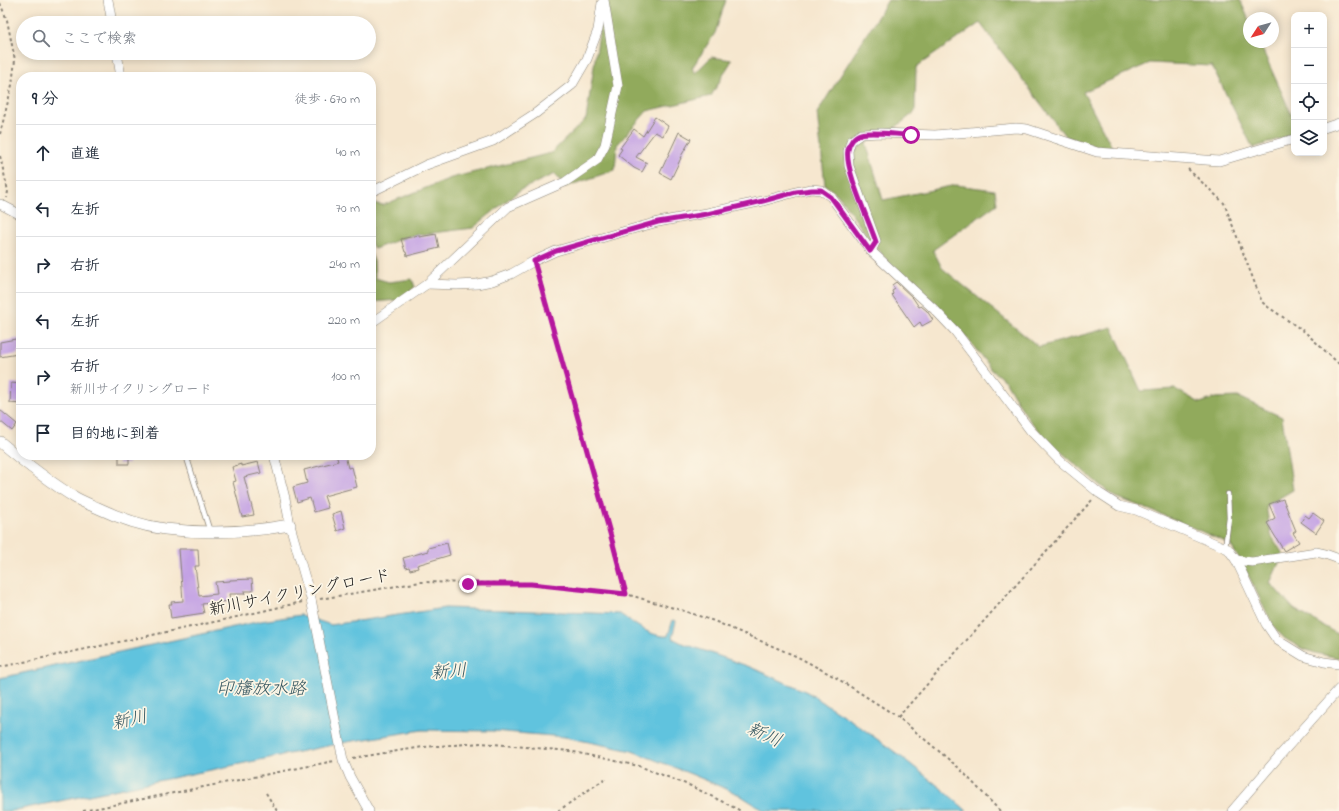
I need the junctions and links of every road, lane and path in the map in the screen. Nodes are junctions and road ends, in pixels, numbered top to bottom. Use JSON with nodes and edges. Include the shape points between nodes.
{"nodes":[{"id":1,"x":108,"y":0,"type":"edge"},
{"id":2,"x":603,"y":0,"type":"edge"},
{"id":3,"x":0,"y":3,"type":"edge"},
{"id":4,"x":111,"y":16,"type":"edge"},
{"id":5,"x":118,"y":60,"type":"edge"},
{"id":6,"x":120,"y":72,"type":"edge"},
{"id":7,"x":1339,"y":122,"type":"edge"},
{"id":8,"x":1327,"y":127,"type":"edge"},
{"id":9,"x":0,"y":134,"type":"edge"},
{"id":10,"x":1291,"y":140,"type":"edge"},
{"id":11,"x":0,"y":156,"type":"edge"},
{"id":12,"x":1183,"y":159,"type":"junction"},
{"id":13,"x":376,"y":190,"type":"edge"},
{"id":14,"x":4,"y":206,"type":"edge"},
{"id":15,"x":16,"y":212,"type":"edge"},
{"id":16,"x":870,"y":251,"type":"junction"},
{"id":17,"x":534,"y":261,"type":"junction"},
{"id":18,"x":427,"y":284,"type":"junction"},
{"id":19,"x":376,"y":320,"type":"edge"},
{"id":20,"x":1339,"y":364,"type":"edge"},
{"id":21,"x":0,"y":442,"type":"edge"},
{"id":22,"x":16,"y":451,"type":"edge"},
{"id":23,"x":28,"y":460,"type":"edge"},
{"id":24,"x":188,"y":460,"type":"edge"},
{"id":25,"x":275,"y":460,"type":"edge"},
{"id":26,"x":1099,"y":493,"type":"junction"},
{"id":27,"x":1228,"y":494,"type":"dead end"},
{"id":28,"x":290,"y":525,"type":"junction"},
{"id":29,"x":210,"y":532,"type":"junction"},
{"id":30,"x":1225,"y":548,"type":"junction"},
{"id":31,"x":1339,"y":559,"type":"edge"},
{"id":32,"x":1236,"y":560,"type":"junction"},
{"id":33,"x":626,"y":594,"type":"junction"},
{"id":34,"x":311,"y":599,"type":"junction"},
{"id":35,"x":1339,"y":664,"type":"edge"},
{"id":36,"x":0,"y":666,"type":"edge"},
{"id":37,"x":1339,"y":689,"type":"edge"},
{"id":38,"x":898,"y":717,"type":"junction"},
{"id":39,"x":343,"y":760,"type":"junction"},
{"id":40,"x":606,"y":778,"type":"dead end"},
{"id":41,"x":266,"y":793,"type":"dead end"},
{"id":42,"x":91,"y":810,"type":"edge"},
{"id":43,"x":83,"y":811,"type":"edge"},
{"id":44,"x":277,"y":811,"type":"edge"},
{"id":45,"x":369,"y":811,"type":"edge"},
{"id":46,"x":558,"y":811,"type":"edge"},
{"id":47,"x":741,"y":811,"type":"edge"},
{"id":48,"x":1000,"y":811,"type":"edge"},
{"id":49,"x":1232,"y":811,"type":"edge"}],
"edges":[{"from":1,"to":4,"type":"street"},
{"from":2,"to":13,"type":"street","via":[[598,30],[587,59],[572,85],[536,113],[493,141],[426,165]]},
{"from":2,"to":18,"type":"street","via":[[618,86],[605,146],[597,160],[566,182],[508,207]]},
{"from":3,"to":9,"type":"path","via":[[7,20],[15,60],[11,91]]},
{"from":5,"to":6,"type":"street"},
{"from":7,"to":8,"type":"street"},
{"from":10,"to":12,"type":"street","via":[[1219,161]]},
{"from":11,"to":14,"type":"path","via":[[8,191]]},
{"from":12,"to":16,"type":"street","via":[[1097,152],[1027,129],[1016,128],[935,135],[861,134],[851,141],[848,151],[849,166],[876,242]]},
{"from":12,"to":20,"type":"path","via":[[1185,166],[1224,203],[1262,302],[1305,332]]},
{"from":14,"to":15,"type":"street"},
{"from":16,"to":17,"type":"street","via":[[831,197],[821,190],[812,190],[707,214],[658,222],[556,251]]},
{"from":16,"to":26,"type":"street","via":[[955,331],[1030,430],[1059,460]]},
{"from":17,"to":18,"type":"street","via":[[492,281],[457,285]]},
{"from":17,"to":33,"type":"path"},
{"from":18,"to":19,"type":"street"},
{"from":21,"to":22,"type":"street"},
{"from":23,"to":29,"type":"street","via":[[77,499],[114,516],[165,529]]},
{"from":24,"to":29,"type":"lane"},
{"from":25,"to":28,"type":"street"},
{"from":26,"to":30,"type":"street","via":[[1119,506]]},
{"from":26,"to":38,"type":"path"},
{"from":27,"to":30,"type":"lane","via":[[1229,518]]},
{"from":28,"to":29,"type":"street"},
{"from":28,"to":34,"type":"street"},
{"from":30,"to":32,"type":"street"},
{"from":31,"to":32,"type":"street","via":[[1316,552],[1252,562]]},
{"from":32,"to":35,"type":"street","via":[[1266,624],[1277,640],[1303,656]]},
{"from":33,"to":34,"type":"path","name":"新川サイクリングロード","via":[[531,584],[420,582],[324,599]]},
{"from":33,"to":38,"type":"path","name":"新川サイクリングロード","via":[[714,621],[761,640],[835,677]]},
{"from":34,"to":36,"type":"path","name":"新川サイクリングロード","via":[[219,621]]},
{"from":34,"to":39,"type":"street"},
{"from":37,"to":49,"type":"street"},
{"from":38,"to":48,"type":"path","name":"新川サイクリングロード","via":[[958,768]]},
{"from":39,"to":42,"type":"path"},
{"from":39,"to":45,"type":"street"},
{"from":39,"to":47,"type":"path","via":[[423,747],[482,743],[570,751],[639,766],[691,786]]},
{"from":40,"to":46,"type":"path"},
{"from":41,"to":44,"type":"path"},
{"from":42,"to":43,"type":"path"}]}
